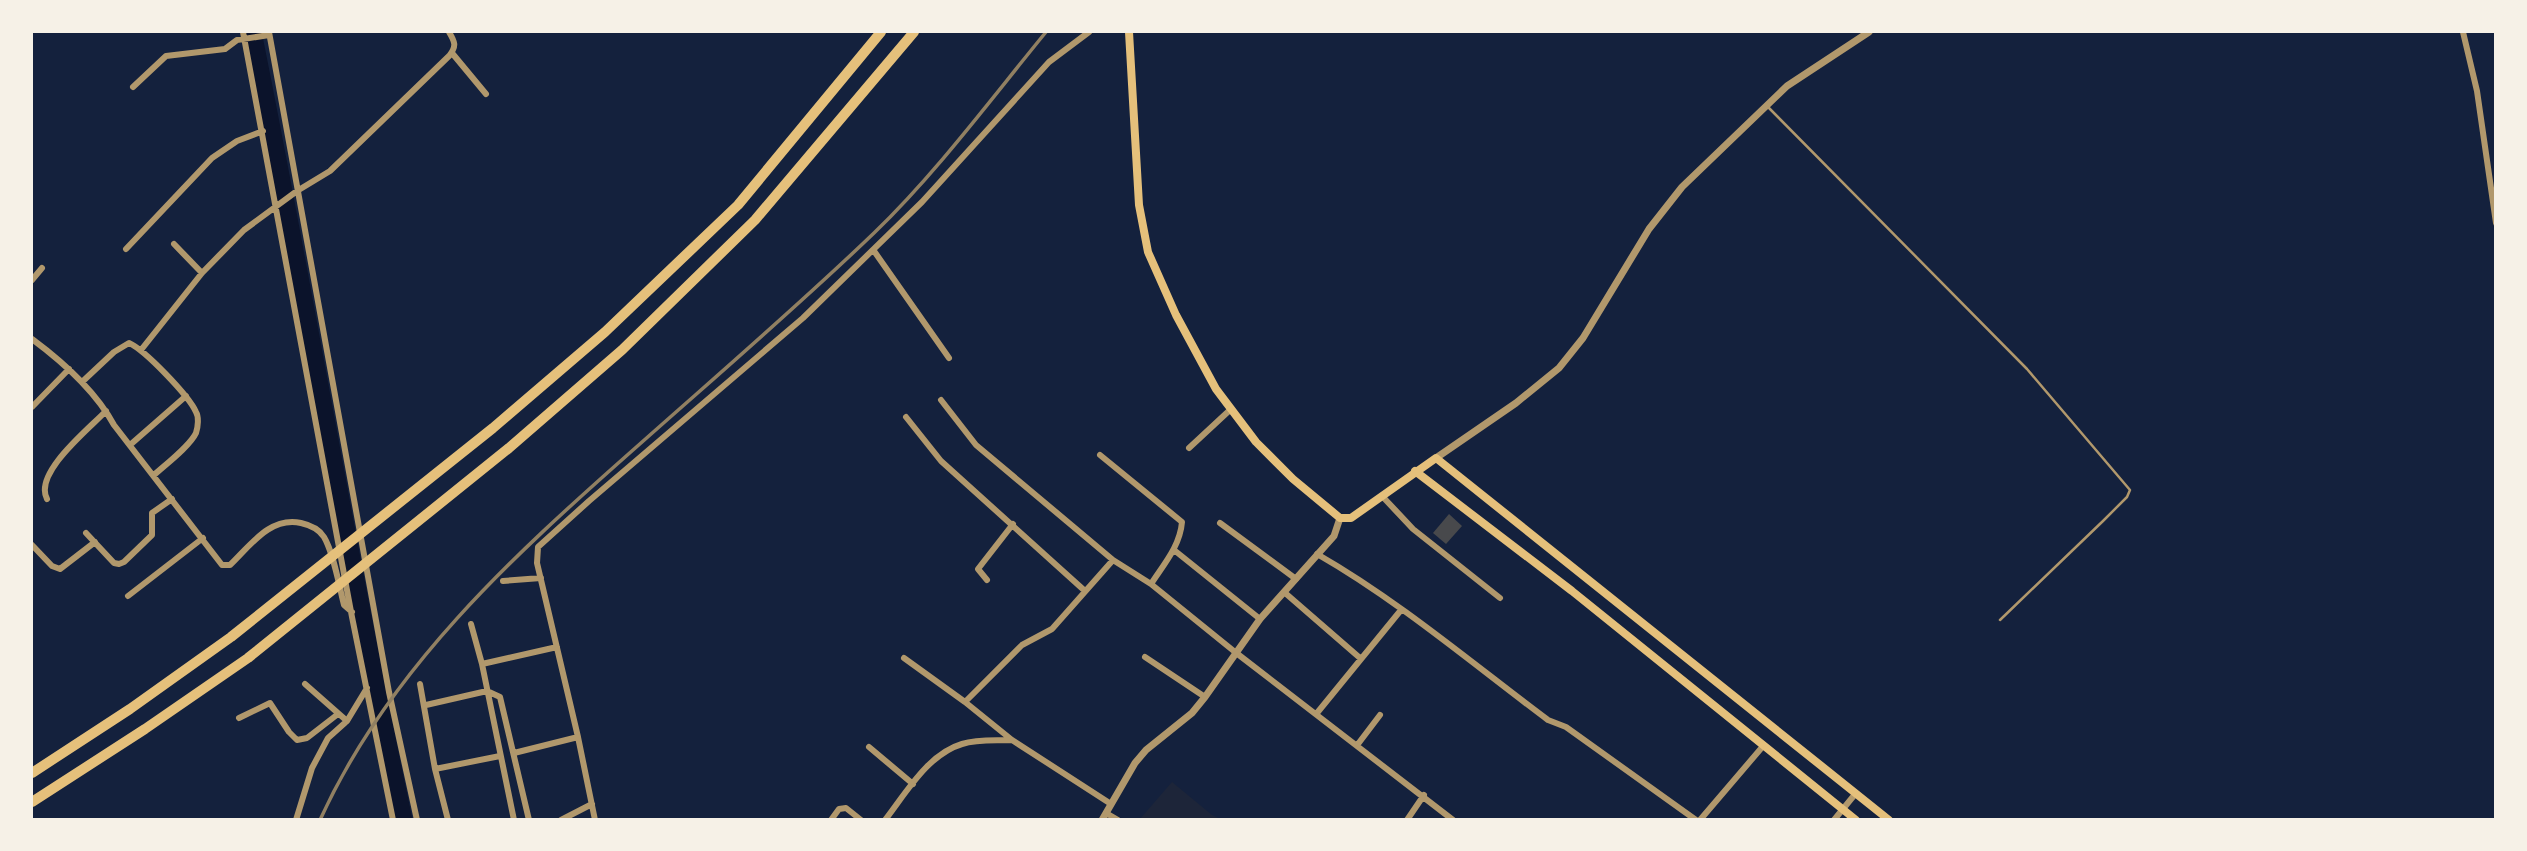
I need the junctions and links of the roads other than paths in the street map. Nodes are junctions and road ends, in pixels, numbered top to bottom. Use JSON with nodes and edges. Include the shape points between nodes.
{"nodes":[{"id":1,"x":449,"y":32,"type":"edge"},
{"id":2,"x":881,"y":32,"type":"edge"},
{"id":3,"x":914,"y":32,"type":"edge"},
{"id":4,"x":1088,"y":32,"type":"edge"},
{"id":5,"x":1129,"y":32,"type":"edge"},
{"id":6,"x":1869,"y":32,"type":"edge"},
{"id":7,"x":2463,"y":32,"type":"edge"},
{"id":8,"x":267,"y":34,"type":"edge"},
{"id":9,"x":247,"y":36,"type":"edge"},
{"id":10,"x":452,"y":53,"type":"junction"},
{"id":11,"x":134,"y":87,"type":"dead end"},
{"id":12,"x":486,"y":94,"type":"dead end"},
{"id":13,"x":1766,"y":104,"type":"junction"},
{"id":14,"x":263,"y":131,"type":"junction"},
{"id":15,"x":294,"y":193,"type":"junction"},
{"id":16,"x":278,"y":206,"type":"junction"},
{"id":17,"x":2496,"y":223,"type":"edge"},
{"id":18,"x":174,"y":244,"type":"dead end"},
{"id":19,"x":126,"y":249,"type":"dead end"},
{"id":20,"x":874,"y":251,"type":"junction"},
{"id":21,"x":42,"y":268,"type":"dead end"},
{"id":22,"x":202,"y":273,"type":"junction"},
{"id":23,"x":32,"y":280,"type":"edge"},
{"id":24,"x":32,"y":339,"type":"edge"},
{"id":25,"x":141,"y":350,"type":"junction"},
{"id":26,"x":949,"y":358,"type":"dead end"},
{"id":27,"x":69,"y":369,"type":"junction"},
{"id":28,"x":82,"y":382,"type":"junction"},
{"id":29,"x":186,"y":396,"type":"junction"},
{"id":30,"x":941,"y":400,"type":"dead end"},
{"id":31,"x":32,"y":407,"type":"edge"},
{"id":32,"x":1231,"y":409,"type":"junction"},
{"id":33,"x":106,"y":411,"type":"junction"},
{"id":34,"x":906,"y":417,"type":"dead end"},
{"id":35,"x":131,"y":445,"type":"junction"},
{"id":36,"x":1189,"y":448,"type":"dead end"},
{"id":37,"x":1100,"y":455,"type":"dead end"},
{"id":38,"x":1436,"y":458,"type":"junction"},
{"id":39,"x":1415,"y":471,"type":"junction"},
{"id":40,"x":154,"y":475,"type":"junction"},
{"id":41,"x":1382,"y":496,"type":"junction"},
{"id":42,"x":47,"y":499,"type":"dead end"},
{"id":43,"x":172,"y":499,"type":"junction"},
{"id":44,"x":1339,"y":518,"type":"junction"},
{"id":45,"x":1220,"y":523,"type":"dead end"},
{"id":46,"x":1013,"y":524,"type":"junction"},
{"id":47,"x":86,"y":533,"type":"dead end"},
{"id":48,"x":203,"y":538,"type":"junction"},
{"id":49,"x":95,"y":542,"type":"junction"},
{"id":50,"x":32,"y":545,"type":"edge"},
{"id":51,"x":1174,"y":550,"type":"junction"},
{"id":52,"x":1317,"y":554,"type":"junction"},
{"id":53,"x":1113,"y":561,"type":"junction"},
{"id":54,"x":541,"y":578,"type":"junction"},
{"id":55,"x":1296,"y":579,"type":"junction"},
{"id":56,"x":986,"y":580,"type":"dead end"},
{"id":57,"x":503,"y":581,"type":"dead end"},
{"id":58,"x":1151,"y":583,"type":"junction"},
{"id":59,"x":1085,"y":591,"type":"junction"},
{"id":60,"x":1284,"y":592,"type":"junction"},
{"id":61,"x":128,"y":596,"type":"dead end"},
{"id":62,"x":1500,"y":598,"type":"dead end"},
{"id":63,"x":1401,"y":610,"type":"junction"},
{"id":64,"x":352,"y":612,"type":"junction"},
{"id":65,"x":1260,"y":618,"type":"junction"},
{"id":66,"x":2000,"y":620,"type":"dead end"},
{"id":67,"x":471,"y":624,"type":"dead end"},
{"id":68,"x":557,"y":647,"type":"junction"},
{"id":69,"x":1235,"y":652,"type":"junction"},
{"id":70,"x":1145,"y":657,"type":"dead end"},
{"id":71,"x":904,"y":658,"type":"dead end"},
{"id":72,"x":1360,"y":658,"type":"junction"},
{"id":73,"x":482,"y":664,"type":"junction"},
{"id":74,"x":305,"y":684,"type":"dead end"},
{"id":75,"x":420,"y":684,"type":"dead end"},
{"id":76,"x":367,"y":688,"type":"junction"},
{"id":77,"x":487,"y":691,"type":"junction"},
{"id":78,"x":1205,"y":697,"type":"junction"},
{"id":79,"x":965,"y":702,"type":"junction"},
{"id":80,"x":426,"y":705,"type":"junction"},
{"id":81,"x":1317,"y":713,"type":"junction"},
{"id":82,"x":338,"y":714,"type":"junction"},
{"id":83,"x":1380,"y":715,"type":"dead end"},
{"id":84,"x":239,"y":718,"type":"dead end"},
{"id":85,"x":347,"y":721,"type":"junction"},
{"id":86,"x":578,"y":737,"type":"junction"},
{"id":87,"x":1012,"y":740,"type":"junction"},
{"id":88,"x":1358,"y":744,"type":"junction"},
{"id":89,"x":1764,"y":746,"type":"junction"},
{"id":90,"x":869,"y":747,"type":"dead end"},
{"id":91,"x":514,"y":753,"type":"junction"},
{"id":92,"x":500,"y":756,"type":"junction"},
{"id":93,"x":435,"y":769,"type":"junction"},
{"id":94,"x":32,"y":773,"type":"edge"},
{"id":95,"x":912,"y":785,"type":"junction"},
{"id":96,"x":1856,"y":793,"type":"junction"},
{"id":97,"x":1424,"y":795,"type":"junction"},
{"id":98,"x":32,"y":802,"type":"edge"},
{"id":99,"x":592,"y":804,"type":"junction"},
{"id":100,"x":1111,"y":804,"type":"junction"},
{"id":101,"x":1843,"y":809,"type":"junction"},
{"id":102,"x":1104,"y":816,"type":"edge"},
{"id":103,"x":296,"y":820,"type":"edge"},
{"id":104,"x":393,"y":820,"type":"edge"},
{"id":105,"x":417,"y":820,"type":"edge"},
{"id":106,"x":448,"y":820,"type":"edge"},
{"id":107,"x":514,"y":820,"type":"edge"},
{"id":108,"x":529,"y":820,"type":"edge"},
{"id":109,"x":561,"y":820,"type":"edge"},
{"id":110,"x":595,"y":820,"type":"edge"},
{"id":111,"x":831,"y":820,"type":"edge"},
{"id":112,"x":861,"y":820,"type":"edge"},
{"id":113,"x":885,"y":820,"type":"edge"},
{"id":114,"x":1118,"y":820,"type":"edge"},
{"id":115,"x":1407,"y":820,"type":"edge"},
{"id":116,"x":1453,"y":820,"type":"edge"},
{"id":117,"x":1698,"y":820,"type":"edge"},
{"id":118,"x":1834,"y":820,"type":"edge"},
{"id":119,"x":1856,"y":820,"type":"edge"},
{"id":120,"x":1889,"y":820,"type":"edge"}],
"edges":[{"from":1,"to":10,"type":"street","via":[[455,41]]},
{"from":2,"to":94,"type":"highway","via":[[738,205],[606,332],[231,637]]},
{"from":3,"to":98,"type":"highway","via":[[755,220],[622,350],[509,448],[248,658]]},
{"from":4,"to":20,"type":"street","via":[[1049,62]]},
{"from":5,"to":32,"type":"main road","via":[[1136,170],[1148,252],[1175,315]]},
{"from":6,"to":13,"type":"street"},
{"from":7,"to":17,"type":"street","via":[[2477,91]]},
{"from":8,"to":9,"type":"street"},
{"from":8,"to":15,"type":"street"},
{"from":9,"to":11,"type":"street","via":[[225,49],[166,55]]},
{"from":9,"to":14,"type":"street"},
{"from":10,"to":12,"type":"street"},
{"from":10,"to":15,"type":"street","via":[[330,171]]},
{"from":13,"to":38,"type":"street","via":[[1682,187],[1649,229],[1583,338],[1559,368]]},
{"from":13,"to":66,"type":"lane","via":[[2027,369],[2130,490]]},
{"from":14,"to":16,"type":"street"},
{"from":14,"to":19,"type":"street","via":[[212,158]]},
{"from":15,"to":16,"type":"street"},
{"from":15,"to":105,"type":"street"},
{"from":16,"to":22,"type":"street","via":[[244,230]]},
{"from":16,"to":64,"type":"street"},
{"from":18,"to":22,"type":"street"},
{"from":20,"to":26,"type":"street"},
{"from":20,"to":54,"type":"street","via":[[538,547]]},
{"from":21,"to":23,"type":"street"},
{"from":22,"to":25,"type":"street"},
{"from":24,"to":27,"type":"street"},
{"from":25,"to":28,"type":"street","via":[[129,343],[122,346]]},
{"from":25,"to":29,"type":"street"},
{"from":27,"to":28,"type":"street"},
{"from":27,"to":31,"type":"street"},
{"from":28,"to":33,"type":"street"},
{"from":29,"to":35,"type":"street"},
{"from":29,"to":40,"type":"street","via":[[198,414],[197,430]]},
{"from":30,"to":53,"type":"street","via":[[976,445]]},
{"from":32,"to":36,"type":"street"},
{"from":32,"to":44,"type":"main road","via":[[1256,442]]},
{"from":33,"to":35,"type":"street"},
{"from":33,"to":42,"type":"street","via":[[54,464],[44,490]]},
{"from":34,"to":46,"type":"street","via":[[941,461]]},
{"from":35,"to":40,"type":"street"},
{"from":37,"to":51,"type":"street","via":[[1182,522]]},
{"from":38,"to":39,"type":"main road"},
{"from":38,"to":96,"type":"main road"},
{"from":39,"to":41,"type":"main road"},
{"from":39,"to":89,"type":"main road"},
{"from":40,"to":43,"type":"street"},
{"from":41,"to":44,"type":"main road","via":[[1351,518]]},
{"from":41,"to":62,"type":"street","via":[[1413,528]]},
{"from":43,"to":48,"type":"street"},
{"from":43,"to":49,"type":"street","via":[[152,513],[152,535],[124,562],[114,563]]},
{"from":44,"to":52,"type":"street","via":[[1334,536]]},
{"from":45,"to":55,"type":"street"},
{"from":46,"to":56,"type":"street","via":[[978,569]]},
{"from":46,"to":59,"type":"street"},
{"from":47,"to":49,"type":"street"},
{"from":48,"to":61,"type":"street"},
{"from":48,"to":64,"type":"street","via":[[226,566],[267,529],[280,523],[310,525],[325,539],[344,605]]},
{"from":49,"to":50,"type":"street","via":[[60,569]]},
{"from":51,"to":58,"type":"street"},
{"from":51,"to":65,"type":"street"},
{"from":52,"to":55,"type":"street"},
{"from":52,"to":63,"type":"street"},
{"from":53,"to":58,"type":"street"},
{"from":53,"to":59,"type":"street"},
{"from":54,"to":57,"type":"street"},
{"from":54,"to":68,"type":"street"},
{"from":55,"to":60,"type":"street"},
{"from":58,"to":69,"type":"street"},
{"from":59,"to":79,"type":"street","via":[[1052,629],[1022,645]]},
{"from":60,"to":65,"type":"street"},
{"from":60,"to":72,"type":"street"},
{"from":63,"to":72,"type":"street"},
{"from":63,"to":117,"type":"street","via":[[1548,720],[1566,727]]},
{"from":64,"to":76,"type":"street"},
{"from":65,"to":69,"type":"street"},
{"from":67,"to":73,"type":"street"},
{"from":68,"to":73,"type":"street"},
{"from":68,"to":86,"type":"street"},
{"from":69,"to":78,"type":"street"},
{"from":69,"to":81,"type":"street"},
{"from":70,"to":78,"type":"street"},
{"from":71,"to":79,"type":"street"},
{"from":72,"to":81,"type":"street"},
{"from":73,"to":77,"type":"street"},
{"from":74,"to":82,"type":"street"},
{"from":75,"to":80,"type":"street"},
{"from":76,"to":85,"type":"street"},
{"from":76,"to":104,"type":"street"},
{"from":77,"to":80,"type":"street"},
{"from":77,"to":91,"type":"street","via":[[500,697]]},
{"from":77,"to":92,"type":"street"},
{"from":78,"to":100,"type":"street","via":[[1146,750]]},
{"from":79,"to":87,"type":"street"},
{"from":80,"to":93,"type":"street"},
{"from":81,"to":88,"type":"street"},
{"from":82,"to":84,"type":"street","via":[[307,738],[297,740],[270,703]]},
{"from":82,"to":85,"type":"street"},
{"from":83,"to":88,"type":"street"},
{"from":85,"to":103,"type":"street","via":[[328,738],[312,768]]},
{"from":86,"to":91,"type":"street"},
{"from":86,"to":99,"type":"street"},
{"from":87,"to":95,"type":"street","via":[[964,743],[947,750]]},
{"from":87,"to":100,"type":"street"},
{"from":88,"to":97,"type":"street"},
{"from":89,"to":101,"type":"main road"},
{"from":89,"to":117,"type":"street"},
{"from":90,"to":95,"type":"street"},
{"from":91,"to":108,"type":"street"},
{"from":92,"to":93,"type":"street"},
{"from":92,"to":107,"type":"street"},
{"from":93,"to":106,"type":"street"},
{"from":95,"to":113,"type":"street"},
{"from":96,"to":101,"type":"street"},
{"from":96,"to":120,"type":"main road"},
{"from":97,"to":115,"type":"street"},
{"from":97,"to":116,"type":"street"},
{"from":99,"to":109,"type":"street"},
{"from":99,"to":110,"type":"street"},
{"from":100,"to":102,"type":"street"},
{"from":101,"to":118,"type":"street"},
{"from":101,"to":119,"type":"main road"},
{"from":102,"to":114,"type":"street"},
{"from":111,"to":112,"type":"street","via":[[839,809],[846,808]]}]}
